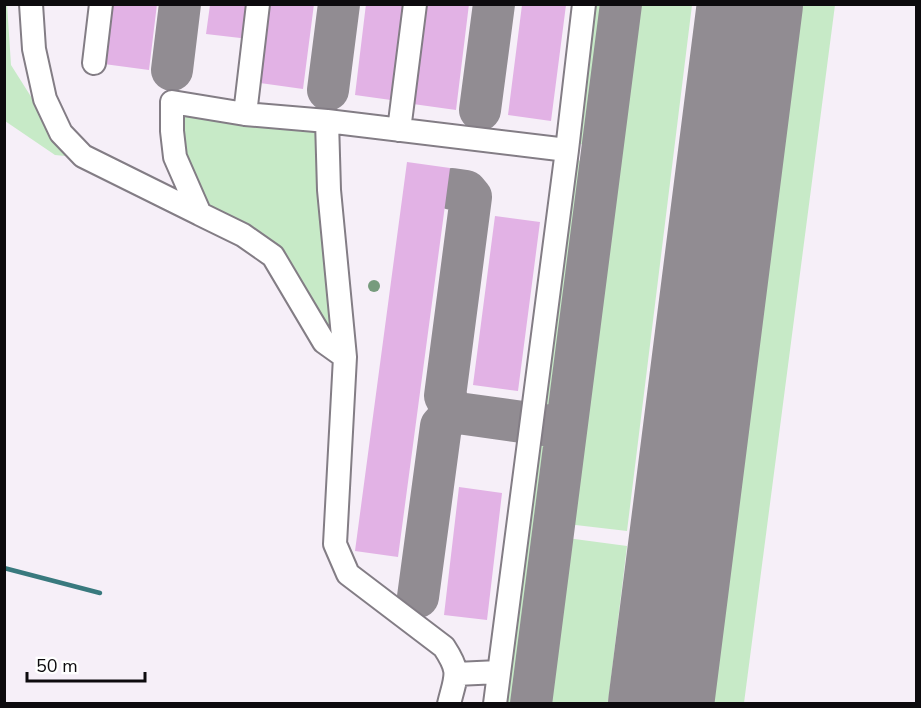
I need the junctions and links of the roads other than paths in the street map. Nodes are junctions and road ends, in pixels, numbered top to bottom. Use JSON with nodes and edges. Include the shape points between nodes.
{"nodes":[{"id":1,"x":31,"y":4,"type":"edge"},
{"id":2,"x":101,"y":4,"type":"edge"},
{"id":3,"x":258,"y":4,"type":"edge"},
{"id":4,"x":415,"y":4,"type":"edge"},
{"id":5,"x":584,"y":4,"type":"edge"},
{"id":6,"x":93,"y":63,"type":"dead end"},
{"id":7,"x":245,"y":114,"type":"junction"},
{"id":8,"x":327,"y":121,"type":"junction"},
{"id":9,"x":399,"y":130,"type":"junction"},
{"id":10,"x":567,"y":150,"type":"junction"},
{"id":11,"x":200,"y":214,"type":"junction"},
{"id":12,"x":345,"y":357,"type":"junction"},
{"id":13,"x":499,"y":672,"type":"junction"},
{"id":14,"x":456,"y":674,"type":"junction"},
{"id":15,"x":449,"y":704,"type":"edge"},
{"id":16,"x":495,"y":704,"type":"edge"}],
"edges":[{"from":1,"to":11,"type":"lane","via":[[34,49],[45,99],[61,133],[83,156]]},
{"from":2,"to":6,"type":"lane"},
{"from":3,"to":7,"type":"lane"},
{"from":4,"to":9,"type":"lane"},
{"from":5,"to":10,"type":"lane"},
{"from":7,"to":8,"type":"lane"},
{"from":7,"to":11,"type":"lane","via":[[172,102],[175,157]]},
{"from":8,"to":9,"type":"lane"},
{"from":8,"to":12,"type":"lane","via":[[329,190]]},
{"from":9,"to":10,"type":"lane"},
{"from":10,"to":13,"type":"lane"},
{"from":11,"to":12,"type":"lane","via":[[243,235],[273,256],[324,342]]},
{"from":12,"to":14,"type":"lane","via":[[335,543],[348,573],[444,647]]},
{"from":13,"to":14,"type":"lane"},
{"from":13,"to":16,"type":"lane"},
{"from":14,"to":15,"type":"lane"}]}
